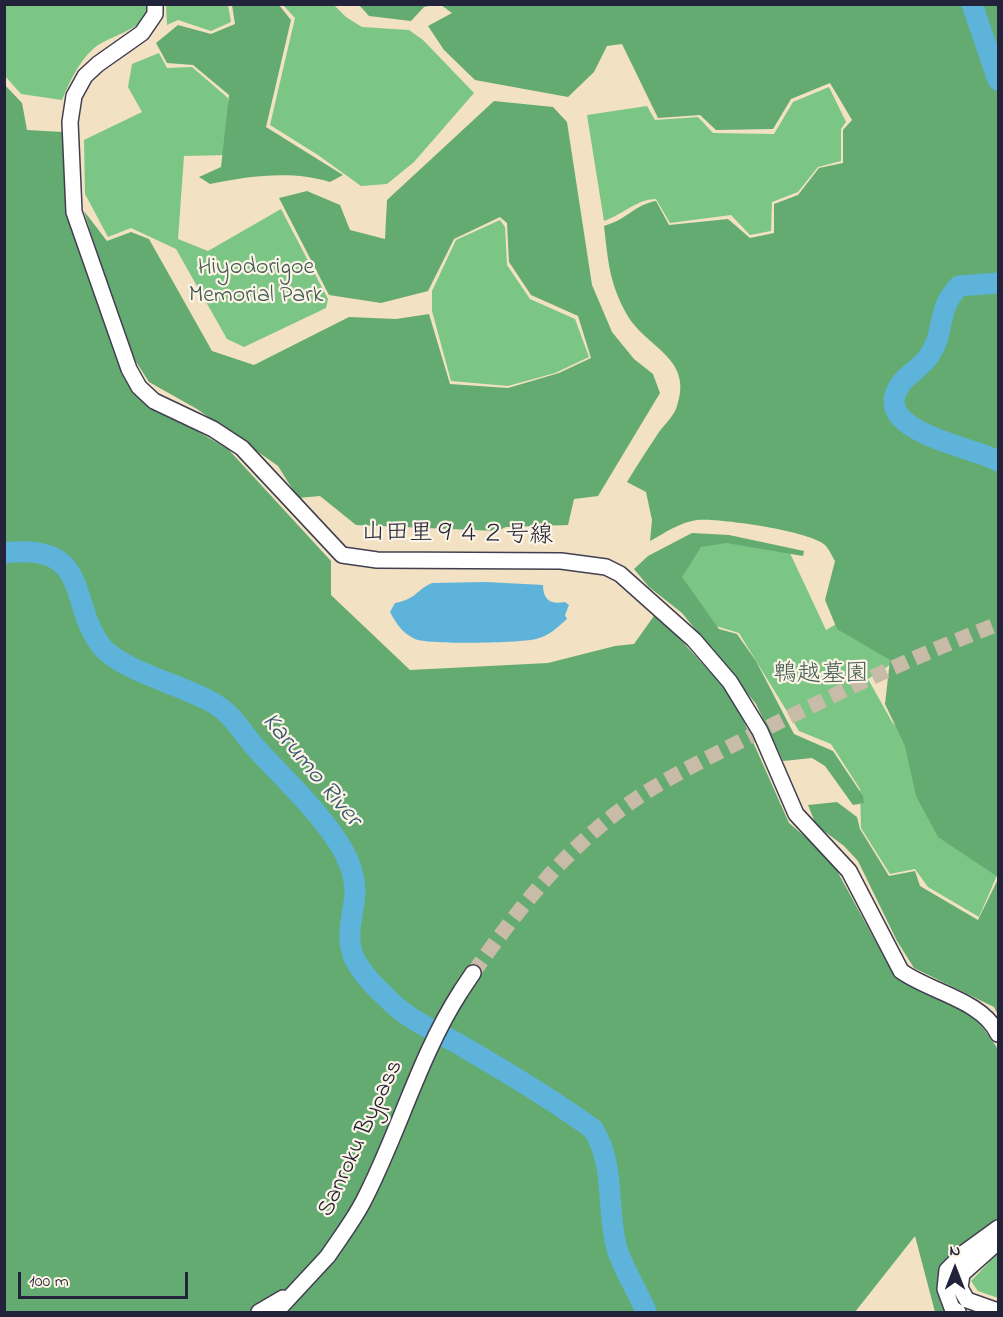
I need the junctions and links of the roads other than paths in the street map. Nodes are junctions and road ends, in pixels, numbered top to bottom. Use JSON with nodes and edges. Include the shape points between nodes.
{"nodes":[{"id":1,"x":155,"y":4,"type":"edge"},
{"id":2,"x":473,"y":973,"type":"tunnel mouth"},
{"id":3,"x":999,"y":1034,"type":"edge"},
{"id":4,"x":999,"y":1228,"type":"edge"},
{"id":5,"x":999,"y":1242,"type":"edge"},
{"id":6,"x":310,"y":1279,"type":"junction"},
{"id":7,"x":999,"y":1311,"type":"edge"},
{"id":8,"x":259,"y":1312,"type":"edge"},
{"id":9,"x":276,"y":1312,"type":"edge"},
{"id":10,"x":958,"y":1312,"type":"edge"}],
"edges":[{"from":1,"to":3,"type":"street","name":"山田里９４２号線","via":[[155,14],[142,33],[85,76],[74,96],[70,122],[74,212],[138,387],[154,401],[213,429],[242,448],[342,555],[376,560],[561,561],[606,567],[620,574],[694,640],[730,682],[755,722],[796,814],[849,871],[901,971],[981,1014]]},
{"from":2,"to":6,"type":"street","name":"Sanroku Bypass","bridge":true,"via":[[447,1013],[362,1202]]},
{"from":4,"to":10,"type":"street","via":[[947,1270],[945,1288],[952,1308]]},
{"from":5,"to":7,"type":"street","via":[[962,1274],[960,1288],[967,1300]]},
{"from":6,"to":8,"type":"street"},
{"from":6,"to":9,"type":"street","name":"Sanroku Bypass"}]}
